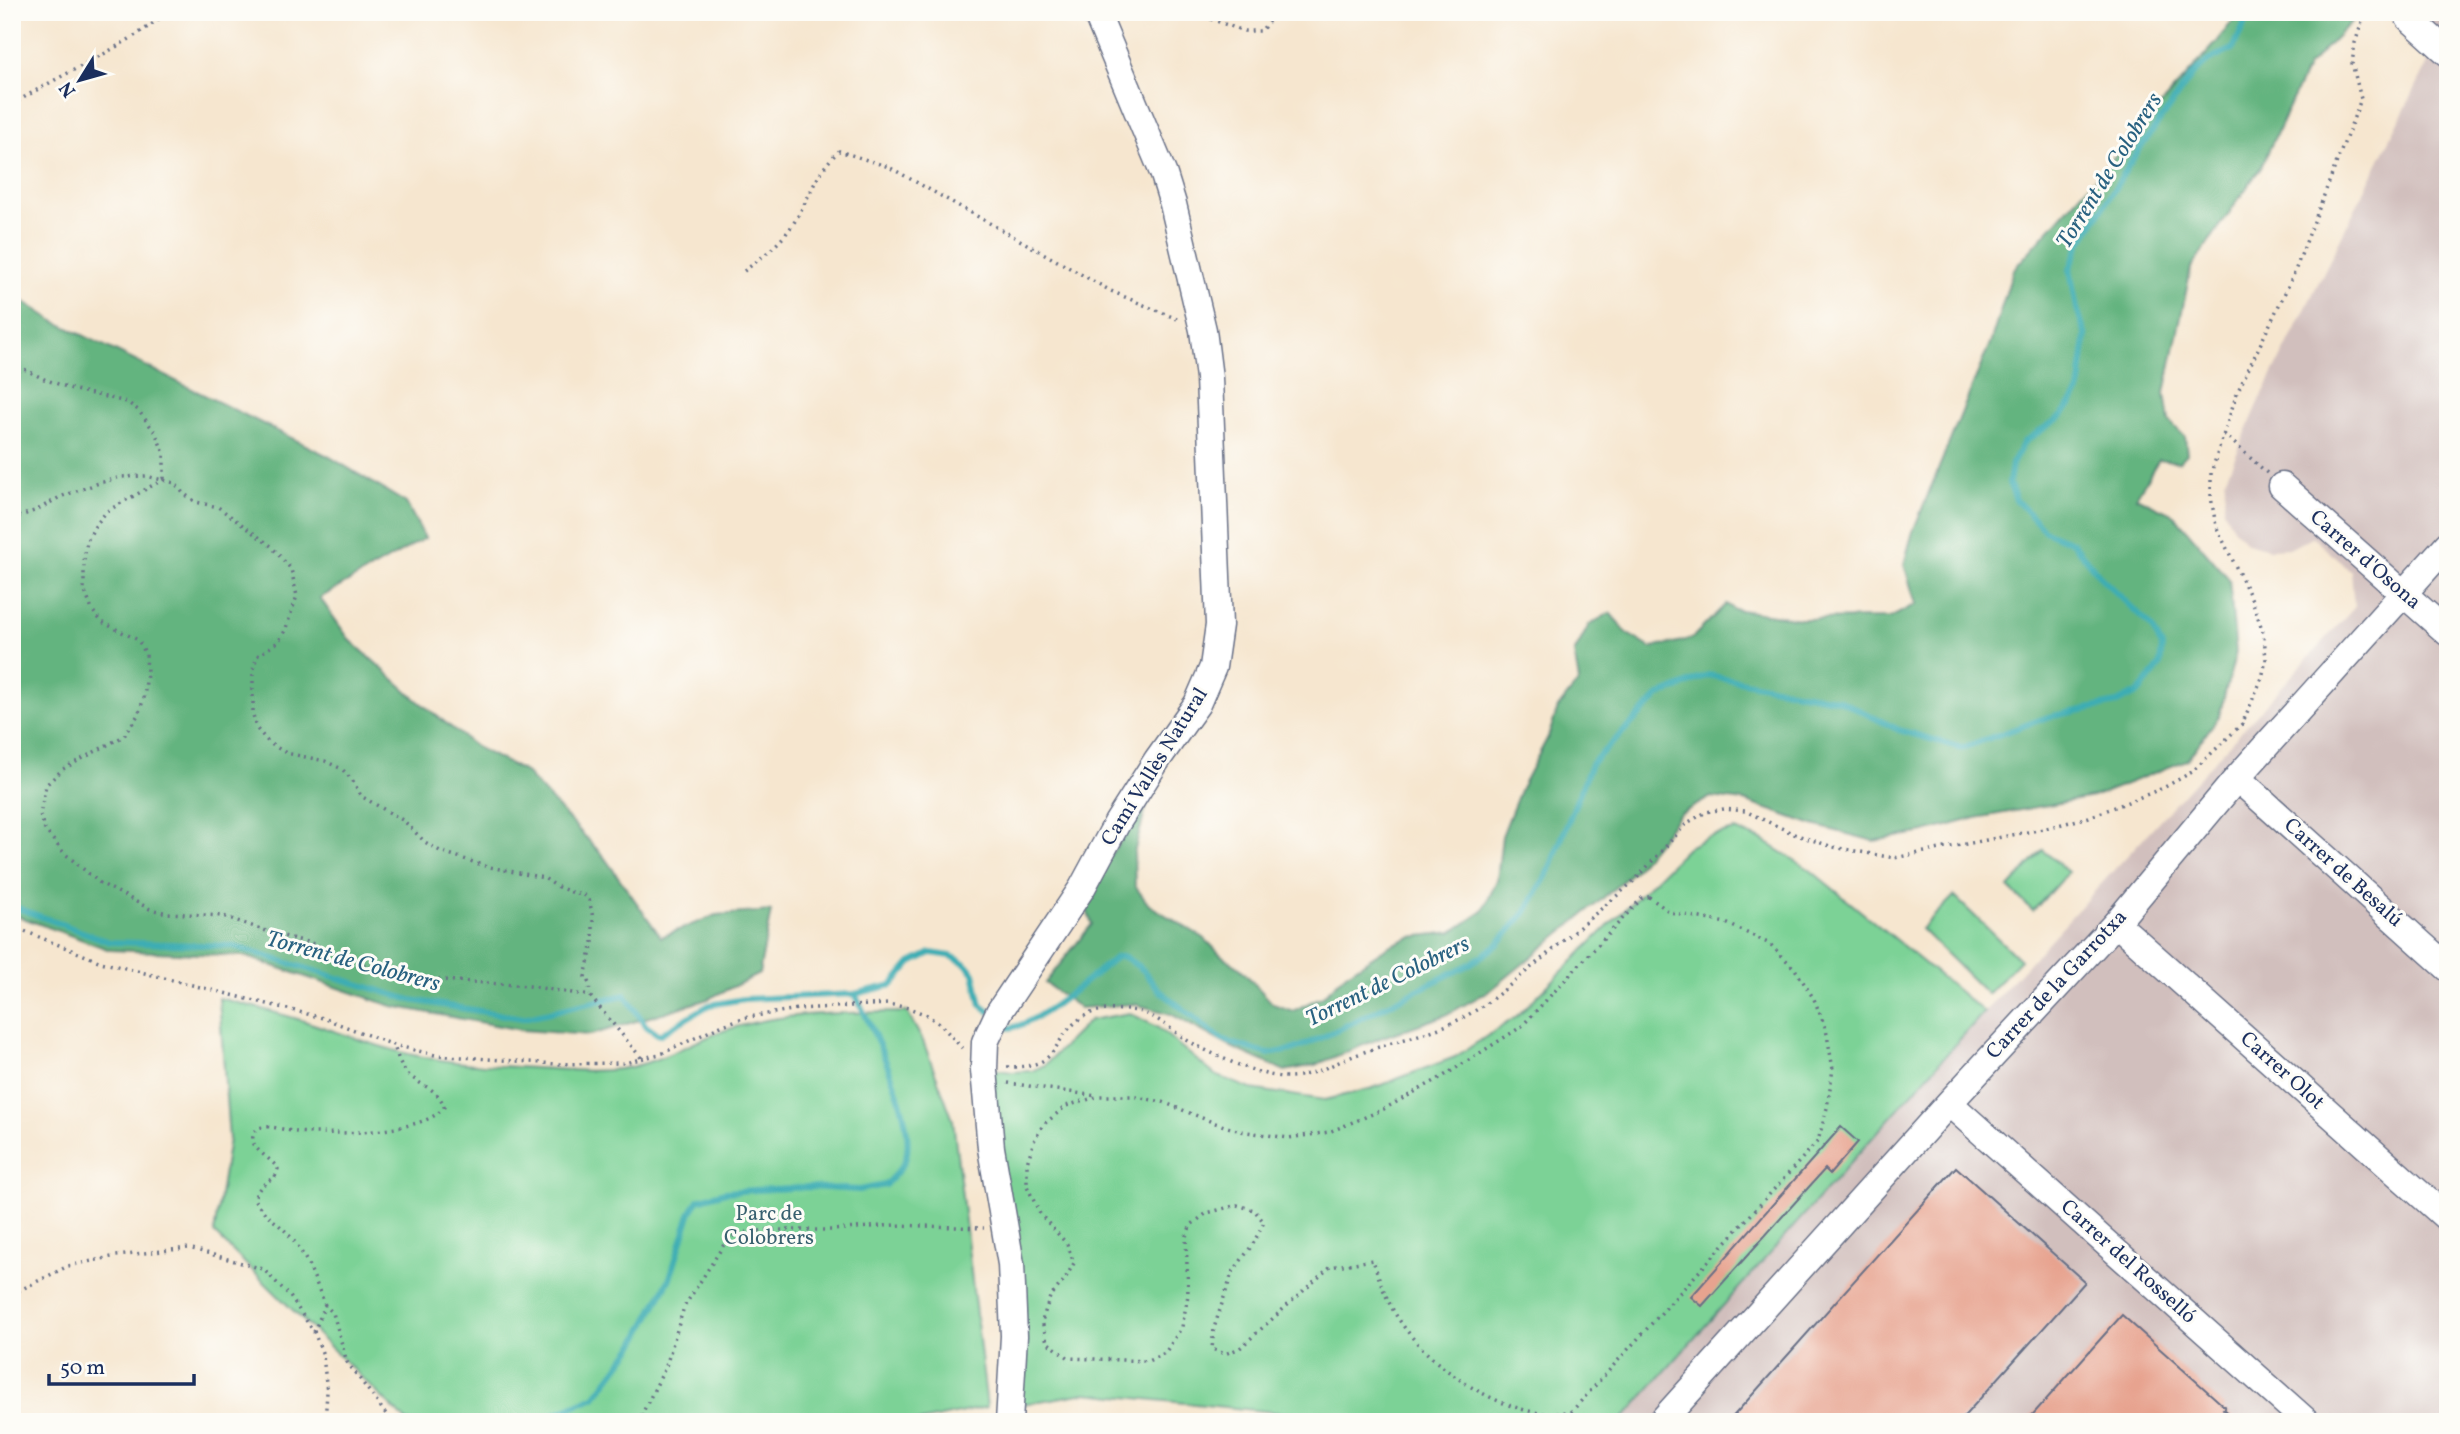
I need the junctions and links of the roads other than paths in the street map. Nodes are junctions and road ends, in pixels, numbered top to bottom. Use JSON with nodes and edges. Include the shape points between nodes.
{"nodes":[{"id":1,"x":1096,"y":12,"type":"edge"},
{"id":2,"x":2412,"y":15,"type":"edge"},
{"id":3,"x":2448,"y":53,"type":"edge"},
{"id":4,"x":2282,"y":486,"type":"road end"},
{"id":5,"x":2448,"y":544,"type":"edge"},
{"id":6,"x":2403,"y":593,"type":"junction"},
{"id":7,"x":2448,"y":633,"type":"edge"},
{"id":8,"x":2237,"y":778,"type":"junction"},
{"id":9,"x":2116,"y":923,"type":"junction"},
{"id":10,"x":2448,"y":968,"type":"edge"},
{"id":11,"x":1949,"y":1103,"type":"junction"},
{"id":12,"x":2448,"y":1219,"type":"edge"},
{"id":13,"x":1009,"y":1422,"type":"edge"},
{"id":14,"x":1661,"y":1422,"type":"edge"},
{"id":15,"x":2307,"y":1422,"type":"edge"}],
"edges":[{"from":1,"to":13,"type":"street","name":"Camí Vallès Natural","via":[[1164,175],[1203,330],[1219,625],[1213,667],[1197,704],[1117,823],[985,1042],[991,1148],[1011,1264],[1014,1336]]},
{"from":2,"to":3,"type":"street"},
{"from":4,"to":6,"type":"street","name":"Carrer d'Osona"},
{"from":5,"to":6,"type":"street","name":"Carrer de la Garrotxa"},
{"from":6,"to":7,"type":"street","name":"Carrer d'Osona"},
{"from":6,"to":8,"type":"street","name":"Carrer de la Garrotxa"},
{"from":8,"to":9,"type":"street","name":"Carrer de la Garrotxa"},
{"from":8,"to":10,"type":"street","name":"Carrer de Besalú"},
{"from":9,"to":11,"type":"street","name":"Carrer de la Garrotxa"},
{"from":9,"to":12,"type":"street","name":"Carrer Olot"},
{"from":11,"to":14,"type":"street","name":"Carrer de la Garrotxa"},
{"from":11,"to":15,"type":"street","name":"Carrer del Rosselló"}]}
